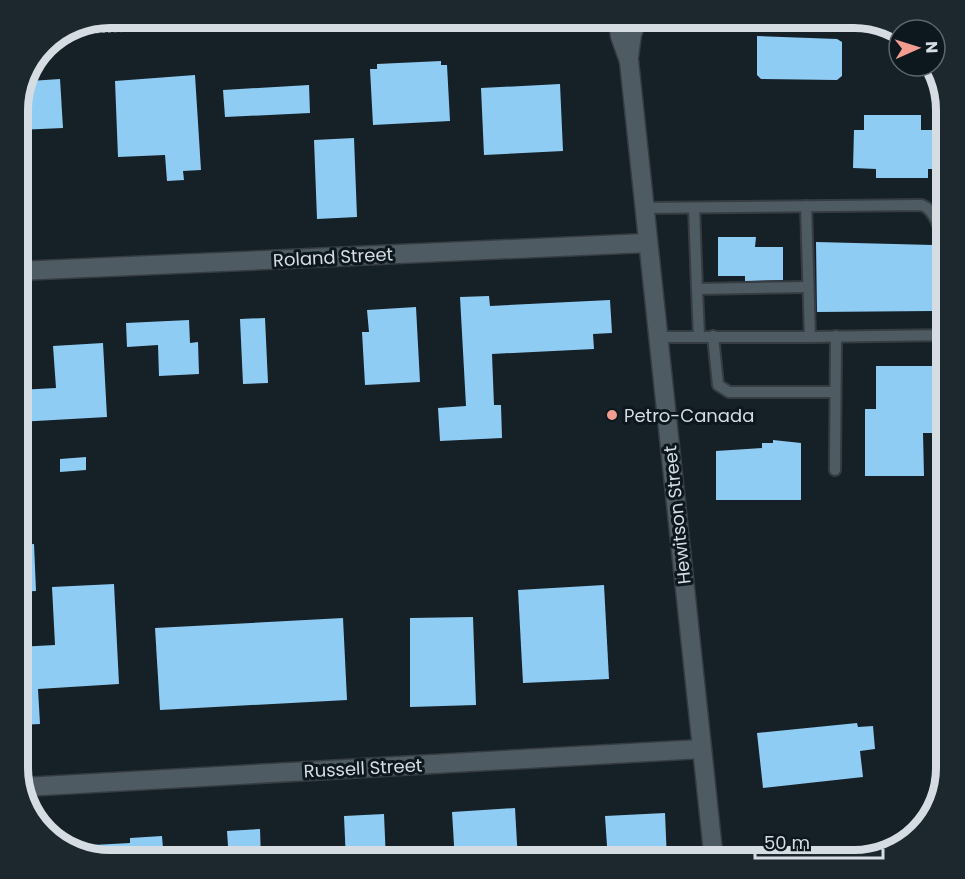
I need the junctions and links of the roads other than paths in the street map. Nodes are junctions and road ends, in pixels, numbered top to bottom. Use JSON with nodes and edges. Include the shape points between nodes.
{"nodes":[{"id":1,"x":619,"y":29,"type":"edge"},
{"id":2,"x":634,"y":29,"type":"edge"},
{"id":3,"x":629,"y":61,"type":"junction"},
{"id":4,"x":806,"y":206,"type":"junction"},
{"id":5,"x":643,"y":208,"type":"junction"},
{"id":6,"x":694,"y":208,"type":"junction"},
{"id":7,"x":936,"y":221,"type":"edge"},
{"id":8,"x":647,"y":243,"type":"junction"},
{"id":9,"x":29,"y":271,"type":"edge"},
{"id":10,"x":808,"y":287,"type":"junction"},
{"id":11,"x":697,"y":289,"type":"junction"},
{"id":12,"x":936,"y":335,"type":"edge"},
{"id":13,"x":699,"y":336,"type":"junction"},
{"id":14,"x":713,"y":336,"type":"junction"},
{"id":15,"x":836,"y":336,"type":"junction"},
{"id":16,"x":657,"y":337,"type":"junction"},
{"id":17,"x":810,"y":337,"type":"junction"},
{"id":18,"x":835,"y":392,"type":"junction"},
{"id":19,"x":835,"y":470,"type":"dead end"},
{"id":20,"x":702,"y":749,"type":"junction"},
{"id":21,"x":31,"y":787,"type":"edge"},
{"id":22,"x":713,"y":850,"type":"edge"}],
"edges":[{"from":1,"to":3,"type":"street"},
{"from":2,"to":3,"type":"street"},
{"from":3,"to":5,"type":"street","name":"Hewitson Street"},
{"from":4,"to":6,"type":"lane"},
{"from":4,"to":7,"type":"lane","via":[[922,205]]},
{"from":4,"to":10,"type":"lane"},
{"from":5,"to":6,"type":"lane"},
{"from":5,"to":8,"type":"street","name":"Hewitson Street"},
{"from":6,"to":11,"type":"lane"},
{"from":8,"to":9,"type":"street","name":"Roland Street"},
{"from":8,"to":16,"type":"street","name":"Hewitson Street"},
{"from":10,"to":11,"type":"lane"},
{"from":10,"to":17,"type":"lane"},
{"from":11,"to":13,"type":"lane"},
{"from":12,"to":15,"type":"lane"},
{"from":13,"to":14,"type":"lane"},
{"from":13,"to":16,"type":"lane"},
{"from":14,"to":17,"type":"lane"},
{"from":14,"to":18,"type":"lane","via":[[721,389]]},
{"from":15,"to":17,"type":"lane"},
{"from":15,"to":18,"type":"lane"},
{"from":16,"to":20,"type":"street","name":"Hewitson Street"},
{"from":18,"to":19,"type":"lane"},
{"from":20,"to":21,"type":"street","name":"Russell Street"},
{"from":20,"to":22,"type":"street","name":"Hewitson Street"}]}
